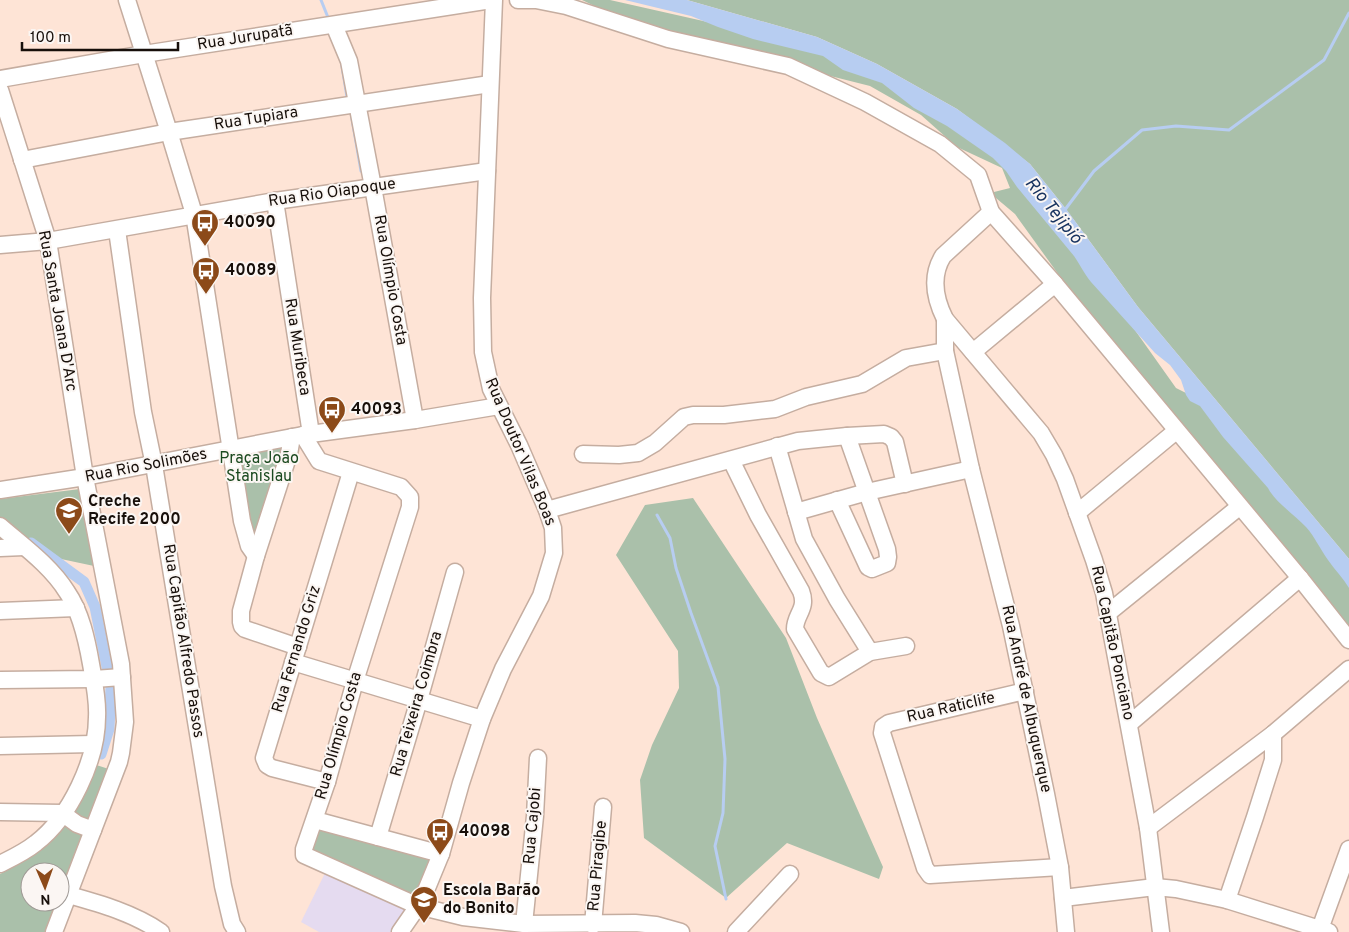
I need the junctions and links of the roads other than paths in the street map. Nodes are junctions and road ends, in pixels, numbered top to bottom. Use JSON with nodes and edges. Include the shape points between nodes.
{"nodes":[{"id":1,"x":127,"y":0,"type":"edge"},
{"id":2,"x":493,"y":0,"type":"edge"},
{"id":3,"x":518,"y":0,"type":"edge"},
{"id":4,"x":334,"y":25,"type":"junction"},
{"id":5,"x":144,"y":54,"type":"junction"},
{"id":6,"x":0,"y":79,"type":"edge"},
{"id":7,"x":490,"y":84,"type":"junction"},
{"id":8,"x":0,"y":90,"type":"edge"},
{"id":9,"x":357,"y":104,"type":"junction"},
{"id":10,"x":170,"y":132,"type":"junction"},
{"id":11,"x":22,"y":160,"type":"junction"},
{"id":12,"x":487,"y":171,"type":"junction"},
{"id":13,"x":373,"y":187,"type":"junction"},
{"id":14,"x":275,"y":201,"type":"junction"},
{"id":15,"x":991,"y":212,"type":"junction"},
{"id":16,"x":194,"y":214,"type":"junction"},
{"id":17,"x":117,"y":230,"type":"junction"},
{"id":18,"x":48,"y":241,"type":"junction"},
{"id":19,"x":0,"y":244,"type":"edge"},
{"id":20,"x":1056,"y":284,"type":"junction"},
{"id":21,"x":945,"y":320,"type":"junction"},
{"id":22,"x":945,"y":351,"type":"junction"},
{"id":23,"x":974,"y":352,"type":"junction"},
{"id":24,"x":499,"y":406,"type":"junction"},
{"id":25,"x":415,"y":420,"type":"junction"},
{"id":26,"x":1176,"y":431,"type":"junction"},
{"id":27,"x":302,"y":435,"type":"junction"},
{"id":28,"x":847,"y":436,"type":"junction"},
{"id":29,"x":777,"y":446,"type":"junction"},
{"id":30,"x":231,"y":450,"type":"junction"},
{"id":31,"x":583,"y":454,"type":"dead end"},
{"id":32,"x":731,"y":460,"type":"junction"},
{"id":33,"x":154,"y":465,"type":"junction"},
{"id":34,"x":971,"y":469,"type":"junction"},
{"id":35,"x":351,"y":472,"type":"junction"},
{"id":36,"x":85,"y":477,"type":"junction"},
{"id":37,"x":905,"y":484,"type":"junction"},
{"id":38,"x":0,"y":490,"type":"edge"},
{"id":39,"x":867,"y":492,"type":"junction"},
{"id":40,"x":838,"y":500,"type":"junction"},
{"id":41,"x":1239,"y":507,"type":"junction"},
{"id":42,"x":547,"y":510,"type":"junction"},
{"id":43,"x":796,"y":512,"type":"junction"},
{"id":44,"x":1077,"y":513,"type":"junction"},
{"id":45,"x":0,"y":526,"type":"edge"},
{"id":46,"x":0,"y":548,"type":"edge"},
{"id":47,"x":24,"y":548,"type":"junction"},
{"id":48,"x":256,"y":556,"type":"junction"},
{"id":49,"x":455,"y":572,"type":"dead end"},
{"id":50,"x":1300,"y":578,"type":"junction"},
{"id":51,"x":76,"y":608,"type":"junction"},
{"id":52,"x":0,"y":611,"type":"edge"},
{"id":53,"x":1108,"y":613,"type":"junction"},
{"id":54,"x":1349,"y":640,"type":"edge"},
{"id":55,"x":906,"y":646,"type":"dead end"},
{"id":56,"x":870,"y":652,"type":"junction"},
{"id":57,"x":296,"y":655,"type":"junction"},
{"id":58,"x":1349,"y":669,"type":"edge"},
{"id":59,"x":120,"y":677,"type":"junction"},
{"id":60,"x":95,"y":679,"type":"junction"},
{"id":61,"x":0,"y":680,"type":"edge"},
{"id":62,"x":355,"y":681,"type":"junction"},
{"id":63,"x":1025,"y":691,"type":"junction"},
{"id":64,"x":419,"y":700,"type":"junction"},
{"id":65,"x":482,"y":719,"type":"junction"},
{"id":66,"x":1129,"y":724,"type":"junction"},
{"id":67,"x":1273,"y":734,"type":"junction"},
{"id":68,"x":0,"y":746,"type":"edge"},
{"id":69,"x":92,"y":750,"type":"junction"},
{"id":70,"x":538,"y":758,"type":"dead end"},
{"id":71,"x":119,"y":762,"type":"junction"},
{"id":72,"x":327,"y":782,"type":"junction"},
{"id":73,"x":603,"y":807,"type":"dead end"},
{"id":74,"x":0,"y":812,"type":"edge"},
{"id":75,"x":62,"y":814,"type":"junction"},
{"id":76,"x":314,"y":820,"type":"junction"},
{"id":77,"x":1148,"y":828,"type":"junction"},
{"id":78,"x":93,"y":830,"type":"junction"},
{"id":79,"x":378,"y":837,"type":"junction"},
{"id":80,"x":1349,"y":849,"type":"edge"},
{"id":81,"x":440,"y":854,"type":"junction"},
{"id":82,"x":0,"y":864,"type":"edge"},
{"id":83,"x":1060,"y":867,"type":"junction"},
{"id":84,"x":790,"y":874,"type":"dead end"},
{"id":85,"x":1156,"y":887,"type":"junction"},
{"id":86,"x":70,"y":891,"type":"edge"},
{"id":87,"x":70,"y":894,"type":"edge"},
{"id":88,"x":1063,"y":898,"type":"junction"},
{"id":89,"x":1227,"y":900,"type":"junction"},
{"id":90,"x":418,"y":906,"type":"junction"},
{"id":91,"x":62,"y":912,"type":"edge"},
{"id":92,"x":524,"y":924,"type":"junction"},
{"id":93,"x":593,"y":924,"type":"junction"},
{"id":94,"x":152,"y":930,"type":"edge"},
{"id":95,"x":1324,"y":931,"type":"edge"},
{"id":96,"x":54,"y":932,"type":"edge"},
{"id":97,"x":237,"y":932,"type":"edge"},
{"id":98,"x":400,"y":932,"type":"edge"},
{"id":99,"x":679,"y":932,"type":"edge"},
{"id":100,"x":736,"y":932,"type":"edge"},
{"id":101,"x":1066,"y":932,"type":"edge"},
{"id":102,"x":1161,"y":932,"type":"edge"}],
"edges":[{"from":1,"to":5,"type":"street"},
{"from":2,"to":4,"type":"street","name":"Rua Jurupatã"},
{"from":2,"to":7,"type":"street","name":"Rua Doutor Vilas Boas"},
{"from":3,"to":15,"type":"street","via":[[566,6],[668,39],[788,66],[865,102],[940,144],[978,175]]},
{"from":4,"to":5,"type":"street","name":"Rua Jurupatã"},
{"from":4,"to":9,"type":"street","name":"Rua Olímpio Costa","via":[[349,61]]},
{"from":5,"to":6,"type":"street","name":"Rua Jurupatã"},
{"from":5,"to":10,"type":"street"},
{"from":7,"to":9,"type":"street","name":"Rua Tupiara"},
{"from":7,"to":12,"type":"street","name":"Rua Doutor Vilas Boas"},
{"from":8,"to":11,"type":"street","name":"Rua Santa Joana D'Arc"},
{"from":9,"to":10,"type":"street","name":"Rua Tupiara"},
{"from":9,"to":13,"type":"street","name":"Rua Olímpio Costa"},
{"from":10,"to":11,"type":"street","name":"Rua Tupiara"},
{"from":10,"to":16,"type":"street"},
{"from":11,"to":18,"type":"street","name":"Rua Santa Joana D'Arc"},
{"from":12,"to":13,"type":"street","name":"Rua Rio Oiapoque"},
{"from":12,"to":24,"type":"street","name":"Rua Doutor Vilas Boas","via":[[483,352],[488,381]]},
{"from":13,"to":14,"type":"street","name":"Rua Rio Oiapoque"},
{"from":13,"to":25,"type":"street","name":"Rua Olímpio Costa"},
{"from":14,"to":16,"type":"street","name":"Rua Rio Oiapoque"},
{"from":14,"to":27,"type":"street","name":"Rua Muribeca"},
{"from":15,"to":20,"type":"street"},
{"from":15,"to":21,"type":"street","name":"Rua Capitão Ponciano","via":[[938,264],[936,298]]},
{"from":16,"to":17,"type":"street","name":"Rua Rio Oiapoque"},
{"from":16,"to":30,"type":"street"},
{"from":17,"to":18,"type":"street","name":"Rua Rio Oiapoque"},
{"from":17,"to":33,"type":"street","name":"Rua Capitão Alfredo Passos","via":[[143,412]]},
{"from":18,"to":19,"type":"street","name":"Rua Rio Oiapoque"},
{"from":18,"to":36,"type":"street","name":"Rua Santa Joana D'Arc"},
{"from":20,"to":23,"type":"street"},
{"from":20,"to":26,"type":"street"},
{"from":21,"to":22,"type":"street","name":"Rua André de Albuquerque"},
{"from":21,"to":23,"type":"street","name":"Rua Capitão Ponciano"},
{"from":22,"to":31,"type":"street","via":[[906,358],[862,384],[806,397],[775,409],[688,415],[638,453]]},
{"from":22,"to":34,"type":"street","name":"Rua André de Albuquerque"},
{"from":23,"to":44,"type":"street","name":"Rua Capitão Ponciano","via":[[1041,433],[1065,479]]},
{"from":24,"to":25,"type":"street","name":"Rua Rio Solimões"},
{"from":24,"to":42,"type":"street","name":"Rua Doutor Vilas Boas"},
{"from":25,"to":27,"type":"street","name":"Rua Rio Solimões"},
{"from":26,"to":41,"type":"street"},
{"from":26,"to":44,"type":"street"},
{"from":27,"to":30,"type":"street","name":"Rua Rio Solimões"},
{"from":27,"to":35,"type":"street","via":[[319,461]]},
{"from":27,"to":48,"type":"street","via":[[289,454]]},
{"from":28,"to":29,"type":"street"},
{"from":28,"to":37,"type":"street","via":[[884,434],[893,439]]},
{"from":28,"to":39,"type":"street"},
{"from":29,"to":32,"type":"street"},
{"from":29,"to":43,"type":"street"},
{"from":30,"to":33,"type":"street","name":"Rua Rio Solimões"},
{"from":30,"to":48,"type":"street","via":[[244,528]]},
{"from":32,"to":42,"type":"street"},
{"from":32,"to":56,"type":"street","via":[[804,598],[795,629],[821,673],[831,676]]},
{"from":33,"to":36,"type":"street","name":"Rua Rio Solimões"},
{"from":33,"to":97,"type":"street","name":"Rua Capitão Alfredo Passos","via":[[222,876],[232,924]]},
{"from":34,"to":37,"type":"street"},
{"from":34,"to":63,"type":"street","name":"Rua André de Albuquerque"},
{"from":35,"to":57,"type":"street","name":"Rua Fernando Griz"},
{"from":35,"to":62,"type":"street","name":"Rua Olímpio Costa","via":[[395,484],[410,497],[410,507]]},
{"from":36,"to":38,"type":"street","name":"Rua Rio Solimões"},
{"from":36,"to":59,"type":"street","name":"Rua Santa Joana D'Arc","via":[[116,638]]},
{"from":37,"to":39,"type":"street"},
{"from":39,"to":40,"type":"street"},
{"from":39,"to":40,"type":"street","via":[[888,557],[887,562],[872,568],[868,568]]},
{"from":40,"to":43,"type":"street"},
{"from":41,"to":50,"type":"street"},
{"from":41,"to":53,"type":"street"},
{"from":42,"to":65,"type":"street","name":"Rua Doutor Vilas Boas","via":[[553,528],[554,553],[547,580]]},
{"from":43,"to":56,"type":"street","via":[[804,539],[817,565]]},
{"from":44,"to":53,"type":"street","name":"Rua Capitão Ponciano"},
{"from":45,"to":47,"type":"street"},
{"from":46,"to":47,"type":"street"},
{"from":47,"to":51,"type":"street","via":[[68,592]]},
{"from":48,"to":57,"type":"street","via":[[241,611],[242,626]]},
{"from":49,"to":64,"type":"street","name":"Rua Teixeira Coimbra"},
{"from":50,"to":54,"type":"street"},
{"from":50,"to":66,"type":"street"},
{"from":51,"to":52,"type":"street"},
{"from":51,"to":60,"type":"street"},
{"from":53,"to":66,"type":"street","name":"Rua Capitão Ponciano"},
{"from":55,"to":56,"type":"street"},
{"from":57,"to":62,"type":"street"},
{"from":57,"to":72,"type":"street","name":"Rua Fernando Griz","via":[[264,753],[265,763],[272,768]]},
{"from":58,"to":67,"type":"street"},
{"from":59,"to":60,"type":"street"},
{"from":59,"to":71,"type":"street","name":"Rua Santa Joana D'Arc","via":[[125,722]]},
{"from":60,"to":61,"type":"street"},
{"from":60,"to":69,"type":"street","via":[[97,717]]},
{"from":62,"to":64,"type":"street"},
{"from":62,"to":72,"type":"street","name":"Rua Olímpio Costa"},
{"from":63,"to":83,"type":"street","name":"Rua André de Albuquerque"},
{"from":63,"to":83,"type":"street","name":"Rua Raticlife","via":[[889,722],[882,730],[925,868],[930,875]]},
{"from":64,"to":65,"type":"street"},
{"from":64,"to":79,"type":"street","name":"Rua Teixeira Coimbra"},
{"from":65,"to":81,"type":"street","name":"Rua Doutor Vilas Boas"},
{"from":66,"to":77,"type":"street","name":"Rua Capitão Ponciano"},
{"from":67,"to":77,"type":"street"},
{"from":67,"to":89,"type":"street","via":[[1273,760]]},
{"from":68,"to":69,"type":"street"},
{"from":69,"to":71,"type":"street"},
{"from":69,"to":75,"type":"street","via":[[83,780]]},
{"from":70,"to":92,"type":"street","name":"Rua Cajobi"},
{"from":71,"to":78,"type":"street","name":"Rua Santa Joana D'Arc"},
{"from":72,"to":76,"type":"street","name":"Rua Olímpio Costa"},
{"from":73,"to":93,"type":"street","name":"Rua Piragibe"},
{"from":74,"to":75,"type":"street"},
{"from":75,"to":78,"type":"street"},
{"from":75,"to":82,"type":"street","via":[[37,843]]},
{"from":76,"to":79,"type":"street"},
{"from":76,"to":90,"type":"street","name":"Rua Olímpio Costa","via":[[304,855]]},
{"from":77,"to":85,"type":"street","name":"Rua Capitão Ponciano"},
{"from":78,"to":86,"type":"street","name":"Rua Santa Joana D'Arc"},
{"from":79,"to":81,"type":"street"},
{"from":80,"to":95,"type":"street"},
{"from":81,"to":90,"type":"street","name":"Rua Doutor Vilas Boas"},
{"from":83,"to":88,"type":"street","name":"Rua André de Albuquerque"},
{"from":84,"to":100,"type":"street"},
{"from":85,"to":88,"type":"street"},
{"from":85,"to":89,"type":"street"},
{"from":85,"to":102,"type":"street","name":"Rua Capitão Ponciano"},
{"from":87,"to":94,"type":"street","via":[[108,906]]},
{"from":88,"to":101,"type":"street","name":"Rua André de Albuquerque"},
{"from":89,"to":95,"type":"street"},
{"from":90,"to":92,"type":"street","via":[[463,917]]},
{"from":90,"to":98,"type":"street","name":"Rua Doutor Vilas Boas"},
{"from":91,"to":96,"type":"street","name":"Rua Santa Joana D'Arc"},
{"from":92,"to":93,"type":"street"},
{"from":93,"to":99,"type":"street","via":[[635,923]]}]}
